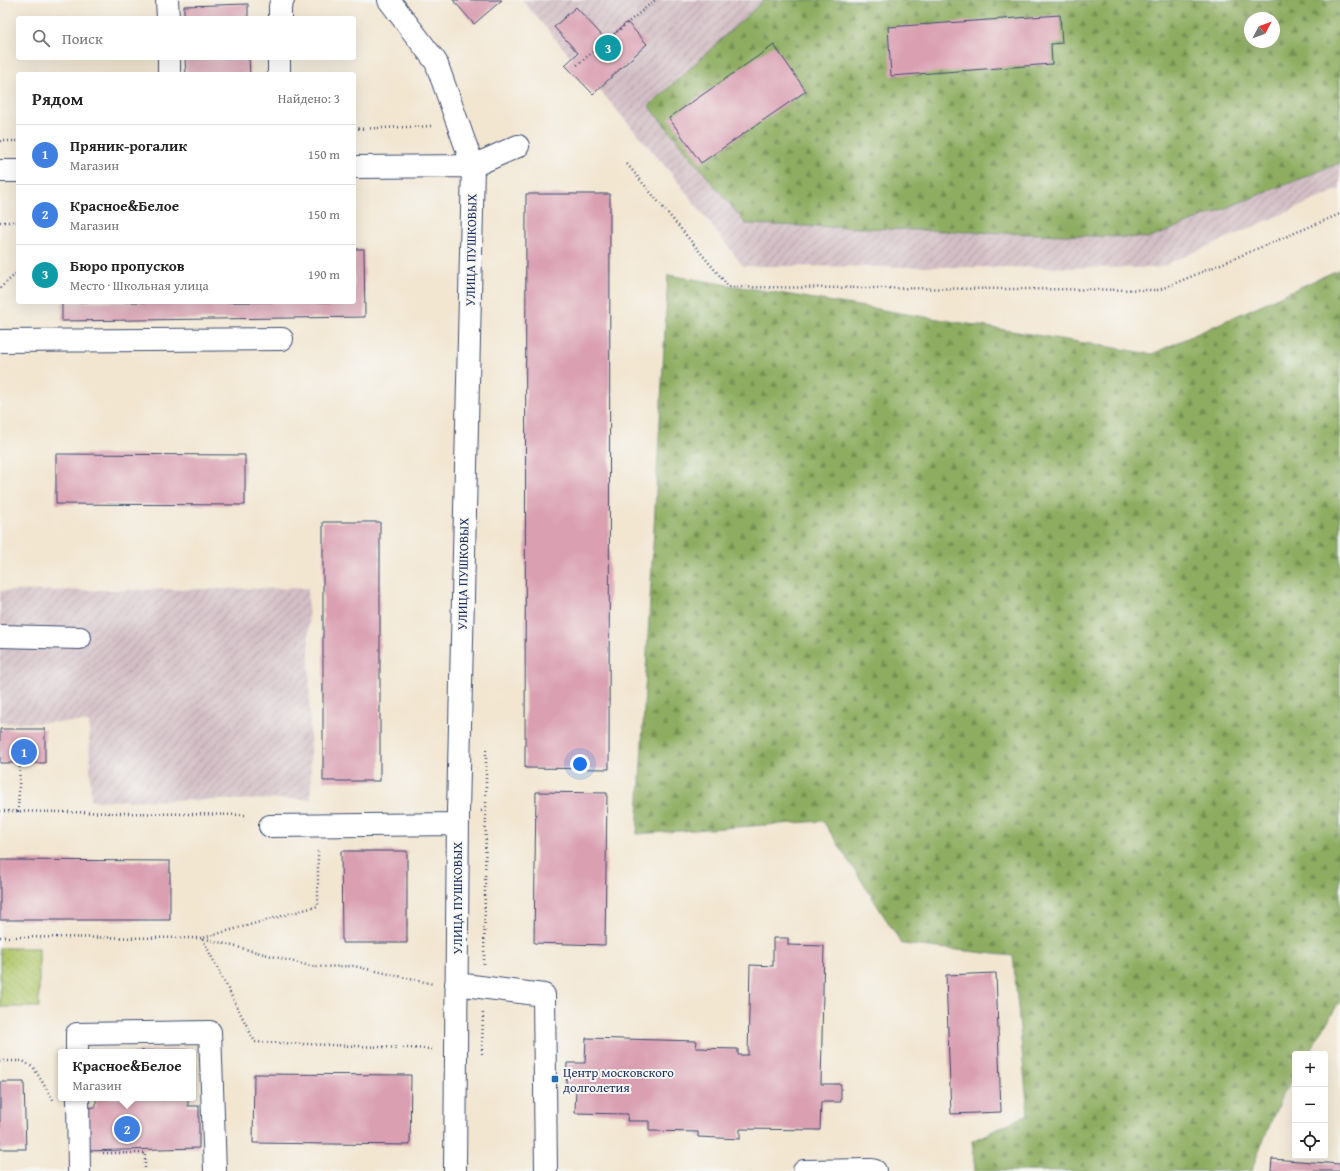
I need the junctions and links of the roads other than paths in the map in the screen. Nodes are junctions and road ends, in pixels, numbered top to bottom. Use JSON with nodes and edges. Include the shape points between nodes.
{"nodes":[{"id":1,"x":167,"y":0,"type":"edge"},
{"id":2,"x":283,"y":0,"type":"edge"},
{"id":3,"x":388,"y":0,"type":"edge"},
{"id":4,"x":168,"y":16,"type":"edge"},
{"id":5,"x":280,"y":16,"type":"edge"},
{"id":6,"x":169,"y":60,"type":"edge"},
{"id":7,"x":279,"y":60,"type":"edge"},
{"id":8,"x":169,"y":72,"type":"edge"},
{"id":9,"x":279,"y":72,"type":"edge"},
{"id":10,"x":518,"y":146,"type":"dead end"},
{"id":11,"x":473,"y":166,"type":"junction"},
{"id":12,"x":356,"y":167,"type":"edge"},
{"id":13,"x":0,"y":171,"type":"edge"},
{"id":14,"x":16,"y":171,"type":"edge"},
{"id":15,"x":282,"y":339,"type":"dead end"},
{"id":16,"x":0,"y":341,"type":"edge"},
{"id":17,"x":0,"y":636,"type":"edge"},
{"id":18,"x":80,"y":638,"type":"dead end"},
{"id":19,"x":458,"y":818,"type":"junction"},
{"id":20,"x":263,"y":820,"type":"road end"},
{"id":21,"x":456,"y":984,"type":"junction"},
{"id":22,"x":77,"y":1049,"type":"edge"},
{"id":23,"x":78,"y":1101,"type":"edge"},
{"id":24,"x":79,"y":1171,"type":"edge"},
{"id":25,"x":215,"y":1171,"type":"edge"},
{"id":26,"x":456,"y":1171,"type":"edge"},
{"id":27,"x":546,"y":1171,"type":"edge"},
{"id":28,"x":804,"y":1171,"type":"edge"},
{"id":29,"x":875,"y":1171,"type":"edge"}],
"edges":[{"from":1,"to":4,"type":"street"},
{"from":2,"to":5,"type":"street"},
{"from":3,"to":11,"type":"street","name":"УЛИЦА ПУШКОВЫХ","via":[[436,62]]},
{"from":6,"to":8,"type":"street"},
{"from":7,"to":9,"type":"street"},
{"from":10,"to":11,"type":"street"},
{"from":11,"to":12,"type":"street"},
{"from":11,"to":19,"type":"street","name":"УЛИЦА ПУШКОВЫХ"},
{"from":13,"to":14,"type":"street"},
{"from":15,"to":16,"type":"street"},
{"from":17,"to":18,"type":"street"},
{"from":19,"to":20,"type":"street","via":[[318,825]]},
{"from":19,"to":21,"type":"street","name":"УЛИЦА ПУШКОВЫХ"},
{"from":21,"to":26,"type":"street","name":"УЛИЦА ПУШКОВЫХ"},
{"from":21,"to":27,"type":"street","via":[[544,995]]},
{"from":22,"to":25,"type":"street","via":[[77,1034],[210,1032]]},
{"from":23,"to":24,"type":"street"},
{"from":28,"to":29,"type":"street"}]}
